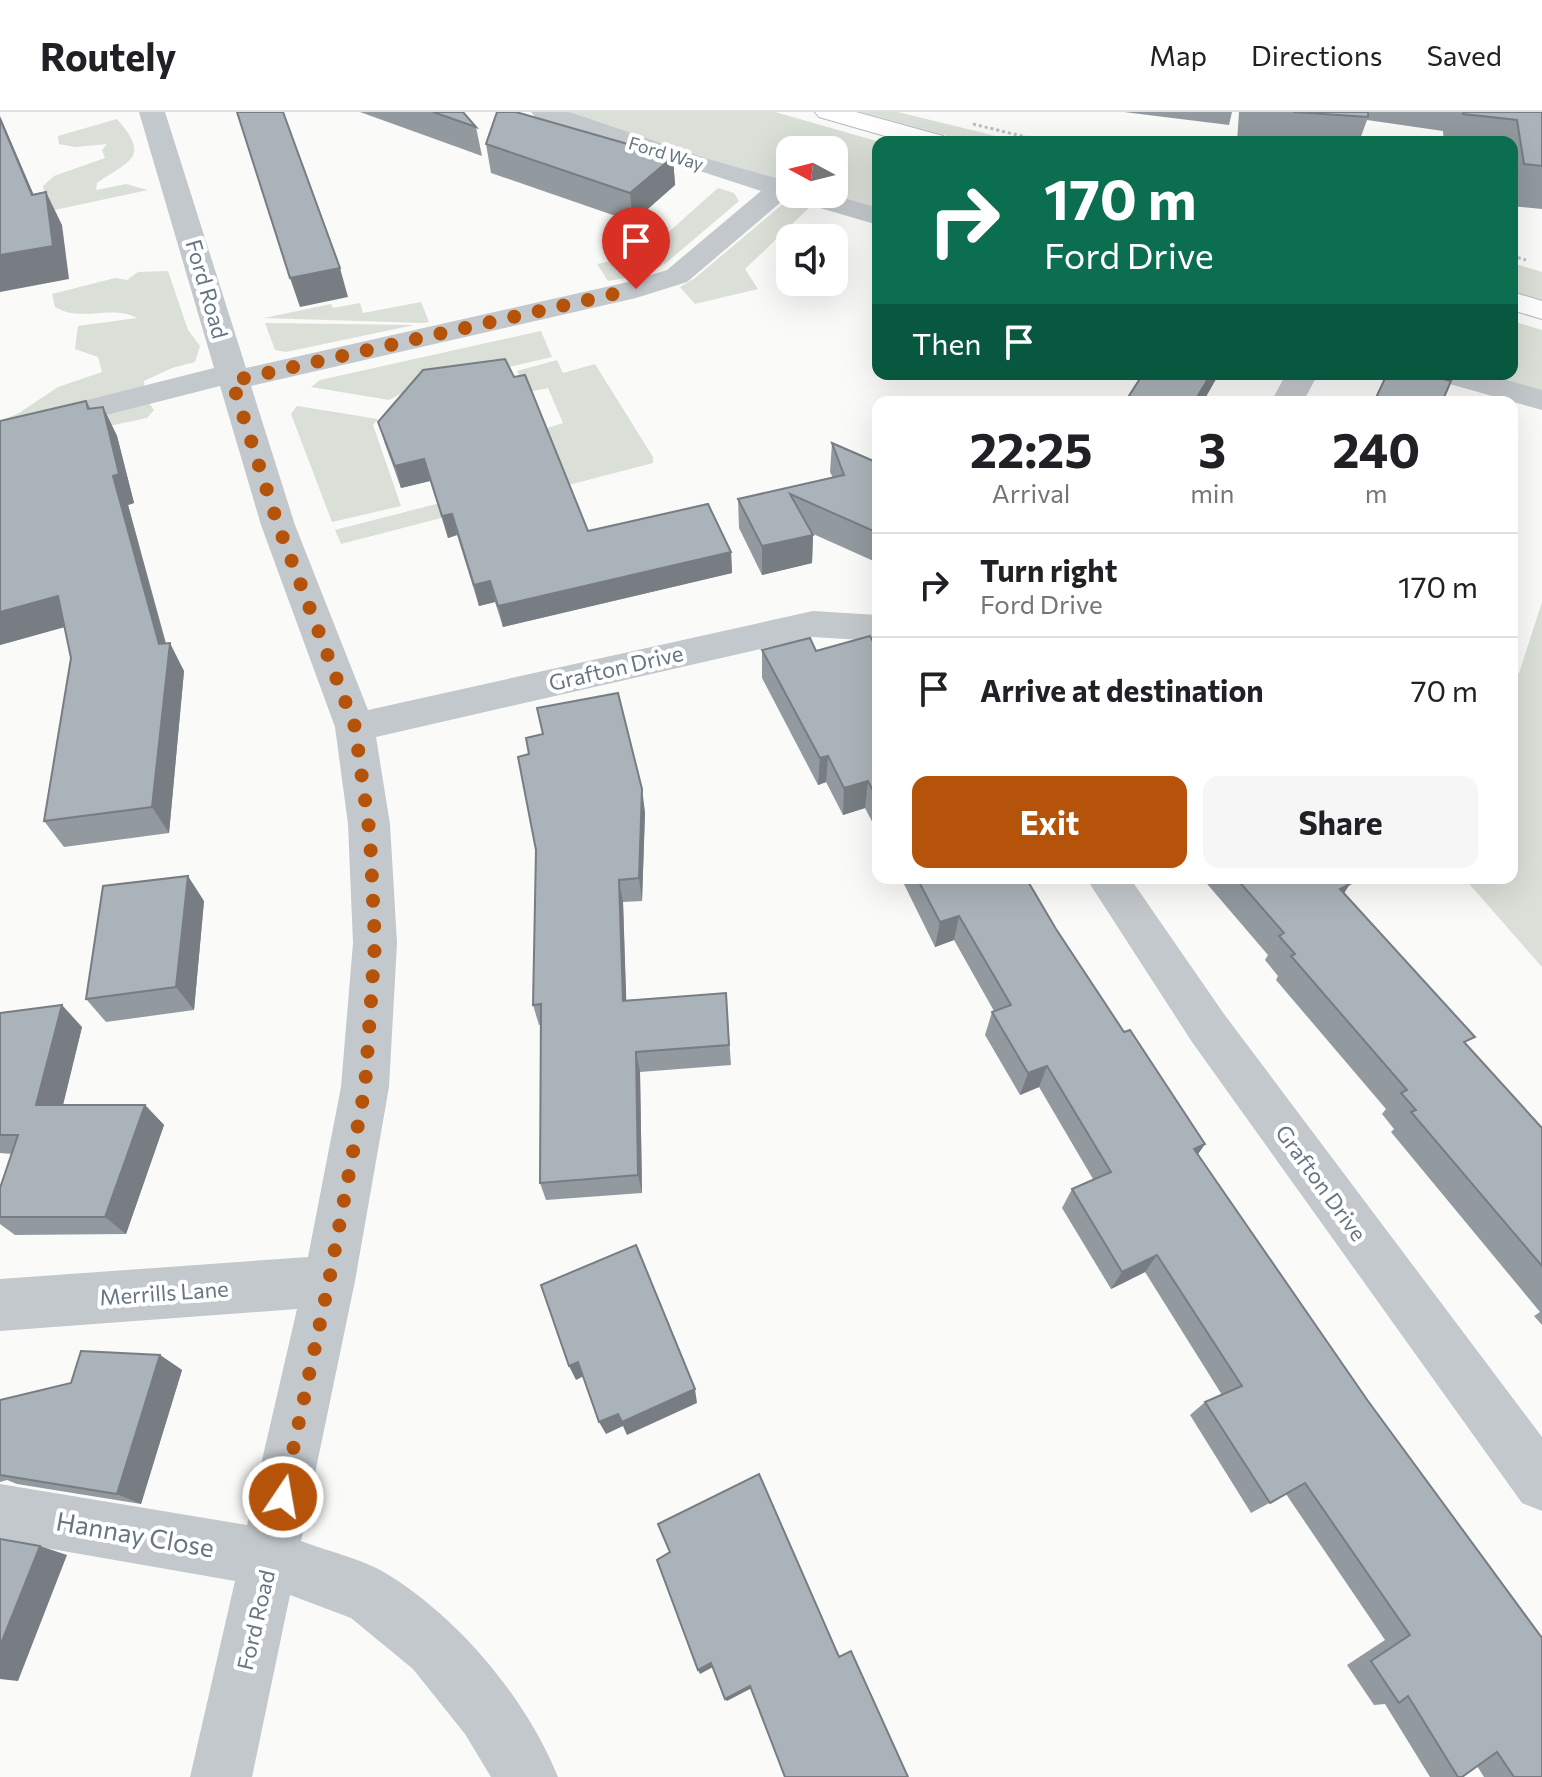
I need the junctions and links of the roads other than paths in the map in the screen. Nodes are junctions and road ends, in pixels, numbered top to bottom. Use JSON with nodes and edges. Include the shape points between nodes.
{"nodes":[{"id":1,"x":152,"y":112,"type":"edge"},
{"id":2,"x":544,"y":112,"type":"edge"},
{"id":3,"x":828,"y":112,"type":"edge"},
{"id":4,"x":913,"y":136,"type":"edge"},
{"id":5,"x":776,"y":187,"type":"edge"},
{"id":6,"x":776,"y":202,"type":"edge"},
{"id":7,"x":848,"y":208,"type":"edge"},
{"id":8,"x":872,"y":215,"type":"edge"},
{"id":9,"x":1518,"y":303,"type":"edge"},
{"id":10,"x":1542,"y":310,"type":"edge"},
{"id":11,"x":231,"y":377,"type":"junction"},
{"id":12,"x":1471,"y":380,"type":"edge"},
{"id":13,"x":1542,"y":400,"type":"edge"},
{"id":14,"x":0,"y":432,"type":"edge"},
{"id":15,"x":872,"y":627,"type":"edge"},
{"id":16,"x":355,"y":727,"type":"junction"},
{"id":17,"x":1111,"y":884,"type":"edge"},
{"id":18,"x":329,"y":1281,"type":"junction"},
{"id":19,"x":0,"y":1305,"type":"edge"},
{"id":20,"x":1542,"y":1483,"type":"edge"},
{"id":21,"x":0,"y":1512,"type":"edge"},
{"id":22,"x":270,"y":1558,"type":"junction"},
{"id":23,"x":221,"y":1777,"type":"edge"},
{"id":24,"x":527,"y":1777,"type":"edge"}],
"edges":[{"from":1,"to":11,"type":"street","name":"Ford Road"},
{"from":2,"to":5,"type":"street","name":"Ford Way"},
{"from":3,"to":4,"type":"main road"},
{"from":6,"to":11,"type":"street","via":[[677,276]]},
{"from":7,"to":8,"type":"street","name":"Ford Way"},
{"from":9,"to":10,"type":"main road"},
{"from":11,"to":14,"type":"street"},
{"from":11,"to":16,"type":"street","name":"Ford Road","via":[[278,525]]},
{"from":12,"to":13,"type":"street"},
{"from":15,"to":16,"type":"street","name":"Grafton Drive","via":[[813,624]]},
{"from":16,"to":18,"type":"street","name":"Ford Road","via":[[369,824],[375,943],[365,1087]]},
{"from":17,"to":20,"type":"street","name":"Grafton Drive","via":[[1208,1028]]},
{"from":18,"to":19,"type":"street","name":"Merrills Lane"},
{"from":18,"to":22,"type":"street","name":"Ford Road"},
{"from":21,"to":22,"type":"street","name":"Hannay Close"},
{"from":22,"to":23,"type":"street","name":"Ford Road"},
{"from":22,"to":24,"type":"street","name":"Hannay Close","via":[[370,1596],[434,1648],[487,1712]]}]}
